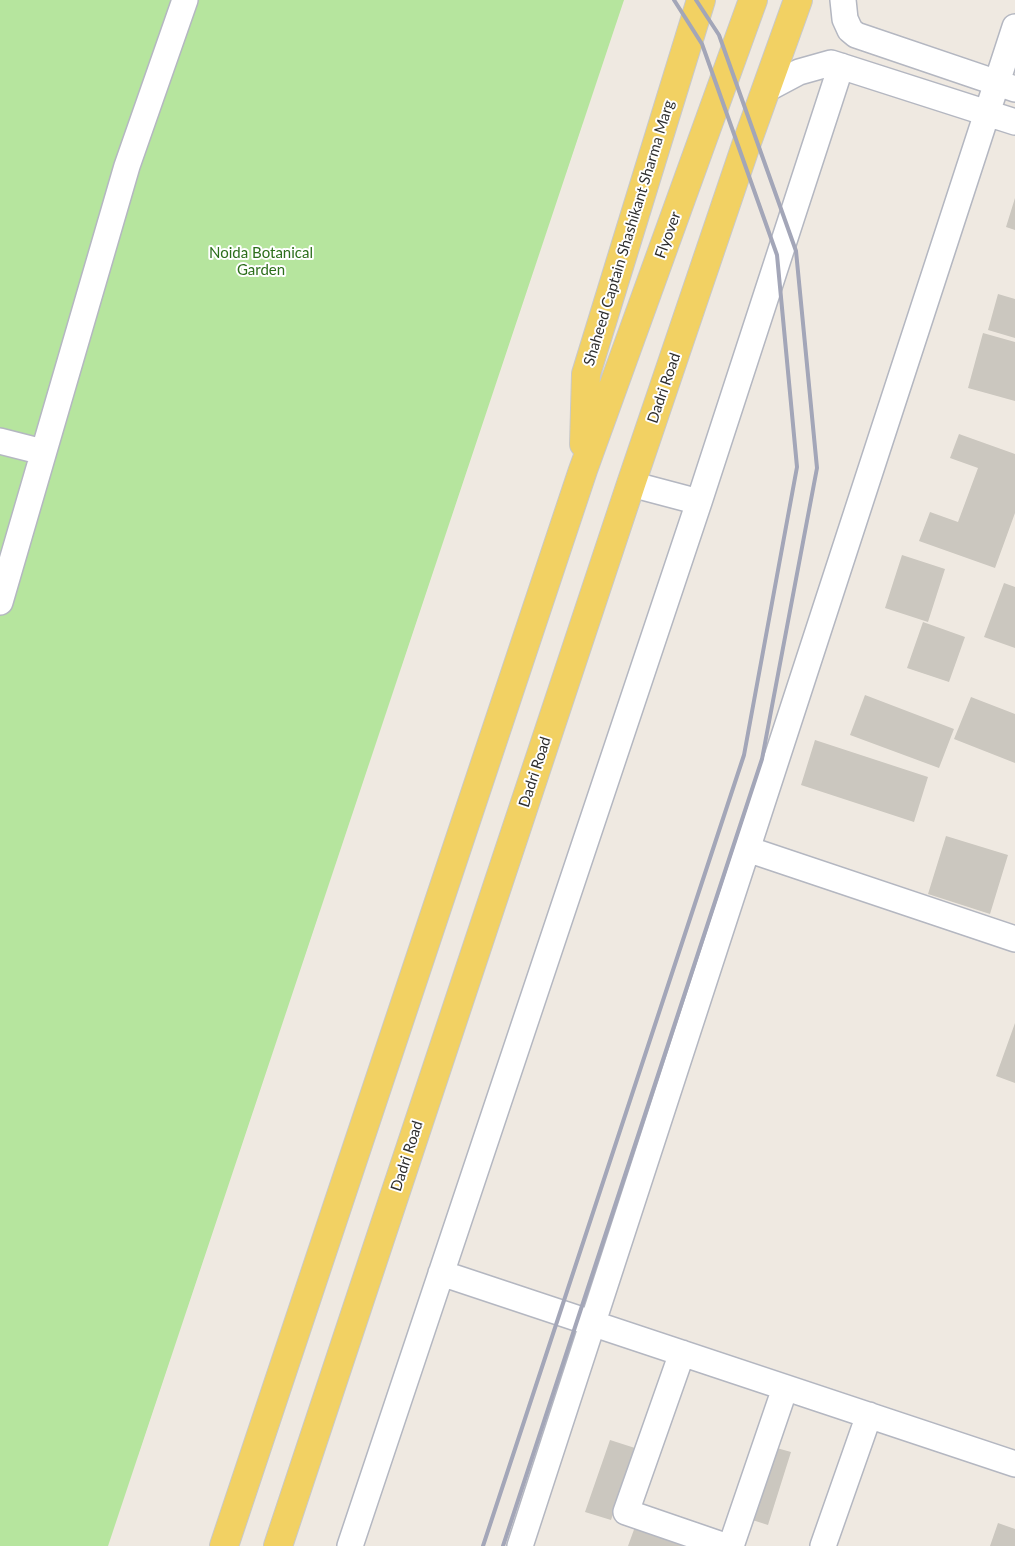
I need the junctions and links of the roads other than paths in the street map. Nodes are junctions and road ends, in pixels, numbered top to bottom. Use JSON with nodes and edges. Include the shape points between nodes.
{"nodes":[{"id":1,"x":185,"y":0,"type":"edge"},
{"id":2,"x":701,"y":0,"type":"edge"},
{"id":3,"x":753,"y":0,"type":"edge"},
{"id":4,"x":798,"y":0,"type":"edge"},
{"id":5,"x":843,"y":0,"type":"edge"},
{"id":6,"x":1015,"y":27,"type":"edge"},
{"id":7,"x":841,"y":66,"type":"junction"},
{"id":8,"x":1006,"y":86,"type":"edge"},
{"id":9,"x":766,"y":89,"type":"junction"},
{"id":10,"x":987,"y":113,"type":"junction"},
{"id":11,"x":1015,"y":122,"type":"edge"},
{"id":12,"x":0,"y":441,"type":"edge"},
{"id":13,"x":42,"y":452,"type":"junction"},
{"id":14,"x":583,"y":470,"type":"junction"},
{"id":15,"x":632,"y":484,"type":"junction"},
{"id":16,"x":699,"y":502,"type":"junction"},
{"id":17,"x":0,"y":602,"type":"edge"},
{"id":18,"x":747,"y":849,"type":"junction"},
{"id":19,"x":1015,"y":939,"type":"edge"},
{"id":20,"x":441,"y":1273,"type":"junction"},
{"id":21,"x":592,"y":1324,"type":"junction"},
{"id":22,"x":682,"y":1353,"type":"junction"},
{"id":23,"x":785,"y":1388,"type":"junction"},
{"id":24,"x":869,"y":1416,"type":"junction"},
{"id":25,"x":1015,"y":1464,"type":"edge"},
{"id":26,"x":224,"y":1546,"type":"edge"},
{"id":27,"x":278,"y":1546,"type":"edge"},
{"id":28,"x":350,"y":1546,"type":"edge"},
{"id":29,"x":520,"y":1546,"type":"edge"},
{"id":30,"x":725,"y":1546,"type":"edge"},
{"id":31,"x":731,"y":1546,"type":"edge"},
{"id":32,"x":823,"y":1546,"type":"edge"}],
"edges":[{"from":1,"to":13,"type":"street","via":[[127,166]]},
{"from":2,"to":14,"type":"main road","name":"Shaheed Captain Shashikant Sharma Marg","via":[[586,374]]},
{"from":3,"to":14,"type":"main road","name":"Flyover"},
{"from":4,"to":9,"type":"main road","name":"Dadri Road"},
{"from":5,"to":8,"type":"street","via":[[845,19],[856,34]]},
{"from":6,"to":8,"type":"street"},
{"from":7,"to":9,"type":"street","via":[[814,67]]},
{"from":7,"to":10,"type":"street"},
{"from":7,"to":16,"type":"street"},
{"from":8,"to":10,"type":"street"},
{"from":9,"to":15,"type":"main road","name":"Dadri Road"},
{"from":10,"to":11,"type":"street"},
{"from":10,"to":18,"type":"street"},
{"from":12,"to":13,"type":"street"},
{"from":13,"to":17,"type":"street"},
{"from":14,"to":26,"type":"main road"},
{"from":15,"to":16,"type":"street"},
{"from":15,"to":27,"type":"main road","name":"Dadri Road"},
{"from":16,"to":20,"type":"street"},
{"from":18,"to":19,"type":"street"},
{"from":18,"to":21,"type":"street"},
{"from":20,"to":21,"type":"street"},
{"from":20,"to":28,"type":"street"},
{"from":21,"to":22,"type":"street"},
{"from":21,"to":29,"type":"street"},
{"from":22,"to":23,"type":"street"},
{"from":22,"to":30,"type":"street","via":[[626,1512]]},
{"from":23,"to":24,"type":"street"},
{"from":23,"to":31,"type":"street"},
{"from":24,"to":25,"type":"street"},
{"from":24,"to":32,"type":"street"}]}
